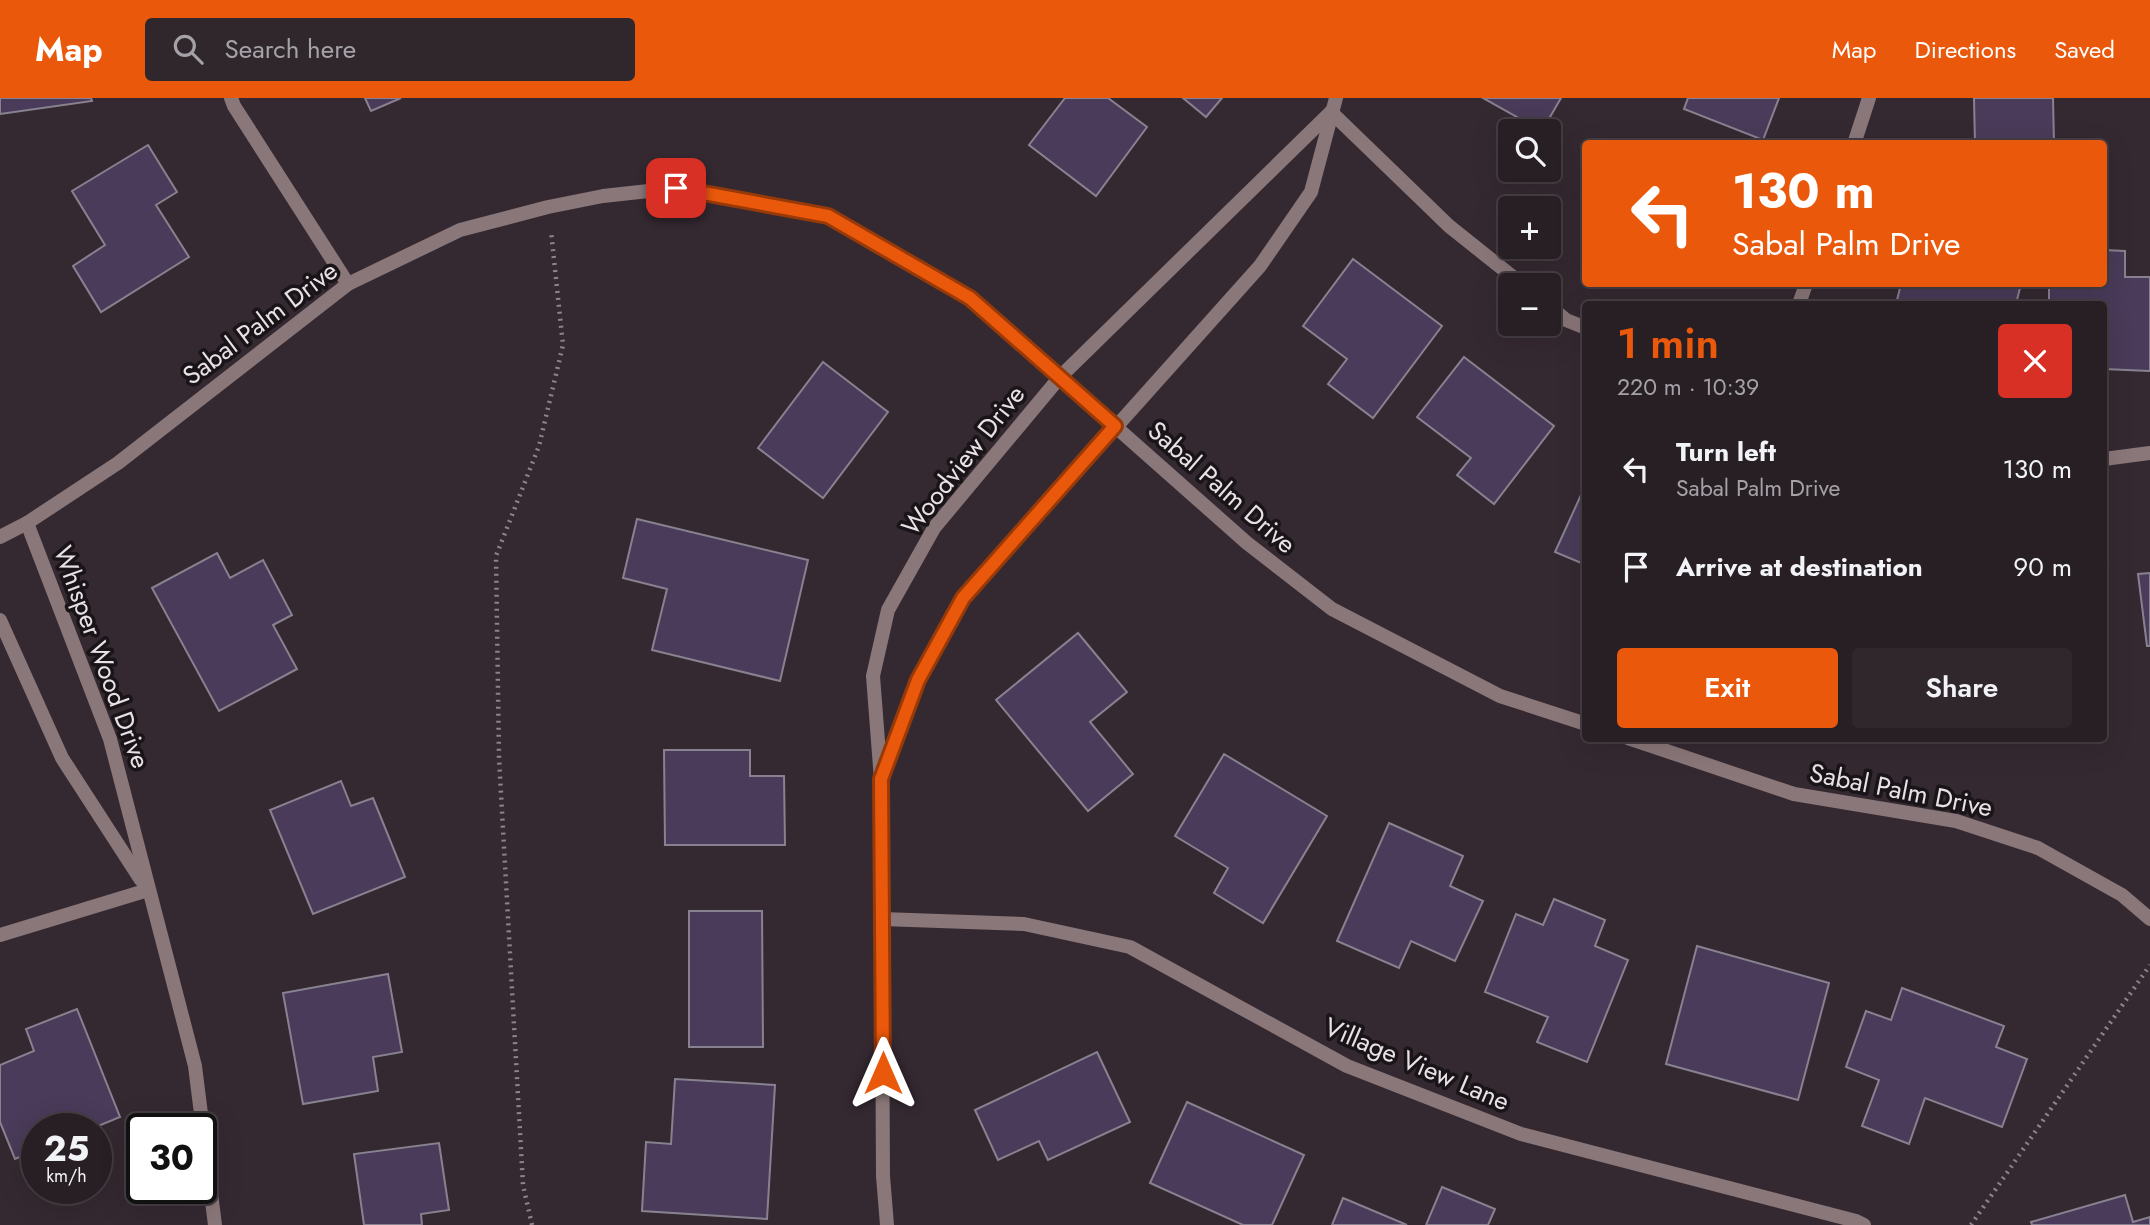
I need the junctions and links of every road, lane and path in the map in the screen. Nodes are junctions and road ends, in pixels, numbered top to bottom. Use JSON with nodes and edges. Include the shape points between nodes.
{"nodes":[{"id":1,"x":231,"y":98,"type":"edge"},
{"id":2,"x":1869,"y":98,"type":"edge"},
{"id":3,"x":1333,"y":105,"type":"edge"},
{"id":4,"x":1855,"y":140,"type":"edge"},
{"id":5,"x":548,"y":207,"type":"junction"},
{"id":6,"x":1508,"y":273,"type":"edge"},
{"id":7,"x":348,"y":284,"type":"junction"},
{"id":8,"x":1561,"y":316,"type":"edge"},
{"id":9,"x":1582,"y":326,"type":"edge"},
{"id":10,"x":1060,"y":377,"type":"junction"},
{"id":11,"x":1115,"y":426,"type":"junction"},
{"id":12,"x":2150,"y":453,"type":"edge"},
{"id":13,"x":2107,"y":459,"type":"edge"},
{"id":14,"x":27,"y":523,"type":"junction"},
{"id":15,"x":0,"y":537,"type":"edge"},
{"id":16,"x":0,"y":620,"type":"edge"},
{"id":17,"x":1582,"y":723,"type":"edge"},
{"id":18,"x":1640,"y":742,"type":"edge"},
{"id":19,"x":881,"y":779,"type":"junction"},
{"id":20,"x":148,"y":890,"type":"junction"},
{"id":21,"x":882,"y":919,"type":"junction"},
{"id":22,"x":2150,"y":919,"type":"edge"},
{"id":23,"x":0,"y":935,"type":"edge"},
{"id":24,"x":2150,"y":965,"type":"edge"},
{"id":25,"x":215,"y":1225,"type":"edge"},
{"id":26,"x":532,"y":1225,"type":"edge"},
{"id":27,"x":887,"y":1225,"type":"edge"},
{"id":28,"x":1864,"y":1225,"type":"edge"},
{"id":29,"x":1970,"y":1225,"type":"edge"}],
"edges":[{"from":1,"to":7,"type":"street"},
{"from":2,"to":4,"type":"street"},
{"from":3,"to":6,"type":"street","via":[[1449,226]]},
{"from":3,"to":10,"type":"street","name":"Woodview Drive"},
{"from":3,"to":11,"type":"street","name":"Woodview Drive","via":[[1311,192],[1267,256]]},
{"from":5,"to":7,"type":"street","name":"Sabal Palm Drive","via":[[460,230]]},
{"from":5,"to":10,"type":"street","name":"Sabal Palm Drive","via":[[676,188],[828,216],[970,298]]},
{"from":5,"to":26,"type":"path","via":[[563,345],[539,446],[496,556],[499,758],[523,1185]]},
{"from":7,"to":14,"type":"street","name":"Sabal Palm Drive","via":[[118,463]]},
{"from":8,"to":9,"type":"street"},
{"from":10,"to":11,"type":"street","name":"Sabal Palm Drive"},
{"from":10,"to":19,"type":"street","name":"Woodview Drive","via":[[934,528],[888,610],[873,676]]},
{"from":11,"to":17,"type":"street","name":"Sabal Palm Drive","via":[[1247,542],[1332,609],[1500,696]]},
{"from":11,"to":19,"type":"street","name":"Woodview Drive","via":[[963,598],[918,680]]},
{"from":12,"to":13,"type":"street"},
{"from":14,"to":15,"type":"street","name":"Sabal Palm Drive"},
{"from":14,"to":20,"type":"street","name":"Whisper Wood Drive","via":[[110,739]]},
{"from":16,"to":20,"type":"street","name":"Whisper Wood Drive","via":[[62,758]]},
{"from":18,"to":22,"type":"street","name":"Sabal Palm Drive","via":[[1794,794],[1956,821],[2038,848],[2122,895]]},
{"from":19,"to":21,"type":"street","name":"Woodview Drive"},
{"from":20,"to":23,"type":"street"},
{"from":20,"to":25,"type":"street","name":"Whisper Wood Drive","via":[[195,1066]]},
{"from":21,"to":27,"type":"street","name":"Woodview Drive"},
{"from":21,"to":28,"type":"street","name":"Village View Lane","via":[[1024,924],[1130,947],[1347,1066],[1521,1134]]},
{"from":24,"to":29,"type":"path"}]}
